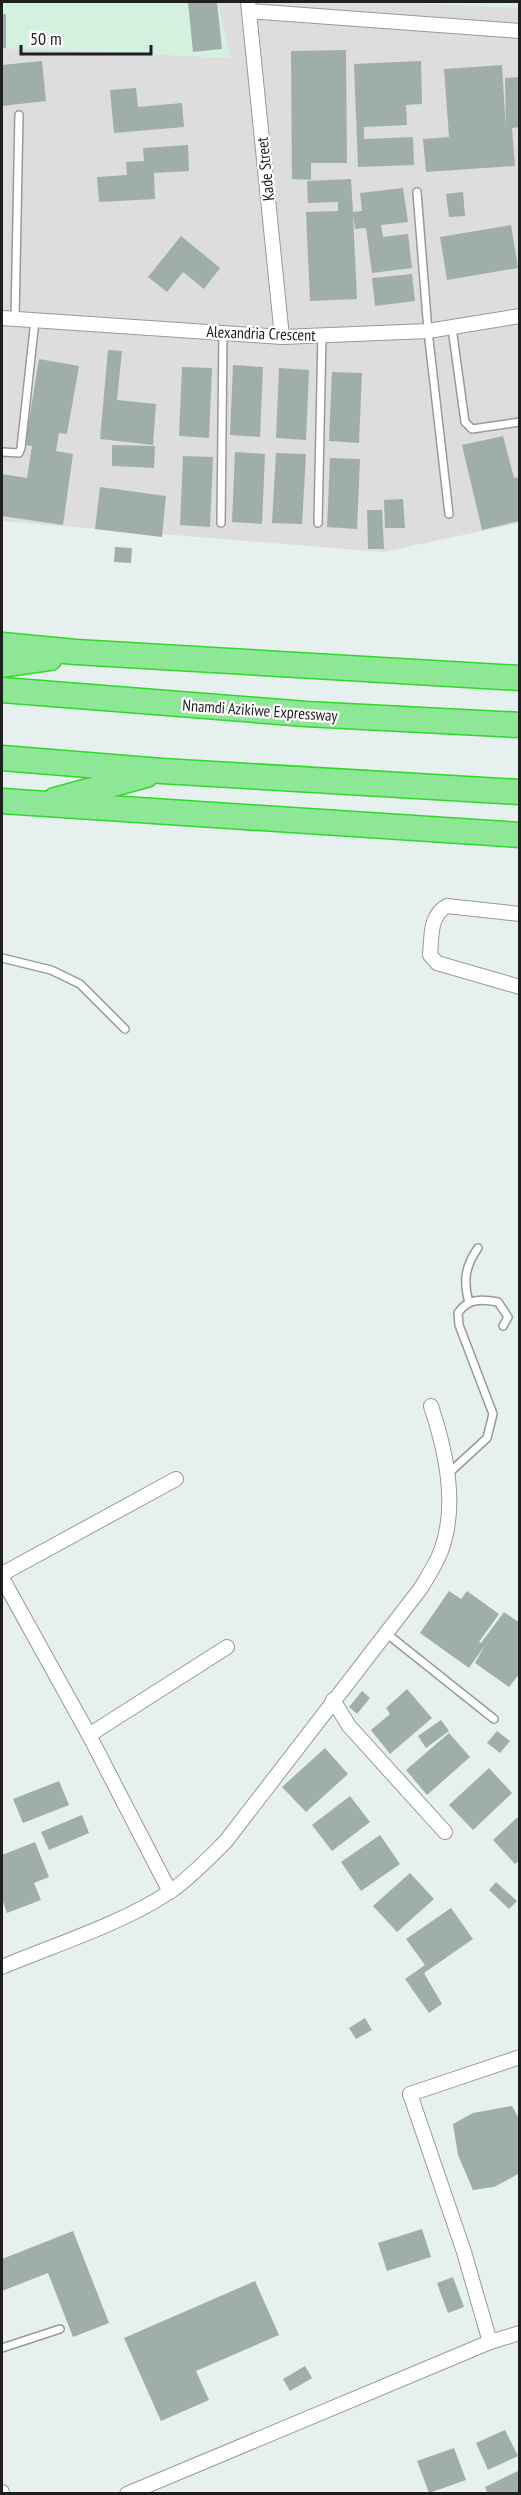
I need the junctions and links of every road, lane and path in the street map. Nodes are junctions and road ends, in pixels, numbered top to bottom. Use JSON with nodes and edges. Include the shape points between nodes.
{"nodes":[{"id":1,"x":248,"y":6,"type":"edge"},
{"id":2,"x":519,"y":31,"type":"edge"},
{"id":3,"x":19,"y":115,"type":"dead end"},
{"id":4,"x":417,"y":192,"type":"dead end"},
{"id":5,"x":519,"y":316,"type":"edge"},
{"id":6,"x":8,"y":319,"type":"edge"},
{"id":7,"x":35,"y":321,"type":"junction"},
{"id":8,"x":452,"y":327,"type":"junction"},
{"id":9,"x":428,"y":331,"type":"junction"},
{"id":10,"x":223,"y":333,"type":"junction"},
{"id":11,"x":322,"y":335,"type":"junction"},
{"id":12,"x":282,"y":337,"type":"junction"},
{"id":13,"x":519,"y":422,"type":"edge"},
{"id":14,"x":2,"y":453,"type":"edge"},
{"id":15,"x":449,"y":514,"type":"dead end"},
{"id":16,"x":318,"y":523,"type":"dead end"},
{"id":17,"x":220,"y":524,"type":"dead end"},
{"id":18,"x":2,"y":645,"type":"edge"},
{"id":19,"x":76,"y":652,"type":"junction"},
{"id":20,"x":2,"y":665,"type":"edge"},
{"id":21,"x":519,"y":678,"type":"edge"},
{"id":22,"x":2,"y":690,"type":"edge"},
{"id":23,"x":519,"y":725,"type":"edge"},
{"id":24,"x":2,"y":758,"type":"edge"},
{"id":25,"x":162,"y":771,"type":"junction"},
{"id":26,"x":519,"y":792,"type":"edge"},
{"id":27,"x":2,"y":801,"type":"edge"},
{"id":28,"x":39,"y":804,"type":"junction"},
{"id":29,"x":519,"y":835,"type":"edge"},
{"id":30,"x":519,"y":914,"type":"edge"},
{"id":31,"x":2,"y":958,"type":"edge"},
{"id":32,"x":519,"y":987,"type":"edge"},
{"id":33,"x":125,"y":1029,"type":"dead end"},
{"id":34,"x":478,"y":1248,"type":"dead end"},
{"id":35,"x":469,"y":1302,"type":"junction"},
{"id":36,"x":503,"y":1326,"type":"dead end"},
{"id":37,"x":431,"y":1406,"type":"dead end"},
{"id":38,"x":447,"y":1475,"type":"junction"},
{"id":39,"x":176,"y":1479,"type":"dead end"},
{"id":40,"x":2,"y":1576,"type":"edge"},
{"id":41,"x":386,"y":1633,"type":"junction"},
{"id":42,"x":227,"y":1647,"type":"dead end"},
{"id":43,"x":333,"y":1700,"type":"junction"},
{"id":44,"x":494,"y":1719,"type":"dead end"},
{"id":45,"x":89,"y":1735,"type":"junction"},
{"id":46,"x":445,"y":1832,"type":"dead end"},
{"id":47,"x":170,"y":1892,"type":"junction"},
{"id":48,"x":2,"y":1967,"type":"edge"},
{"id":49,"x":519,"y":2057,"type":"edge"},
{"id":50,"x":60,"y":2329,"type":"dead end"},
{"id":51,"x":519,"y":2333,"type":"edge"},
{"id":52,"x":490,"y":2342,"type":"junction"},
{"id":53,"x":2,"y":2348,"type":"edge"},
{"id":54,"x":127,"y":2493,"type":"edge"}],
"edges":[{"from":1,"to":2,"type":"street"},
{"from":1,"to":12,"type":"street","name":"Kade Street"},
{"from":3,"to":6,"type":"lane"},
{"from":4,"to":9,"type":"lane"},
{"from":5,"to":8,"type":"street","name":"Alexandria Crescent"},
{"from":6,"to":7,"type":"street","name":"Alexandria Crescent"},
{"from":7,"to":10,"type":"street","name":"Alexandria Crescent"},
{"from":7,"to":14,"type":"lane","via":[[21,448],[19,453]]},
{"from":8,"to":9,"type":"street","name":"Alexandria Crescent"},
{"from":8,"to":13,"type":"lane","via":[[465,422],[472,429],[480,429]]},
{"from":9,"to":11,"type":"street","name":"Alexandria Crescent"},
{"from":9,"to":15,"type":"lane"},
{"from":10,"to":12,"type":"street","name":"Alexandria Crescent"},
{"from":10,"to":17,"type":"lane"},
{"from":11,"to":12,"type":"street","name":"Alexandria Crescent"},
{"from":11,"to":16,"type":"lane"},
{"from":18,"to":19,"type":"highway"},
{"from":19,"to":20,"type":"highway"},
{"from":19,"to":21,"type":"highway"},
{"from":22,"to":23,"type":"highway","name":"Nnamdi Azikiwe Expressway","via":[[306,714]]},
{"from":24,"to":25,"type":"highway"},
{"from":25,"to":26,"type":"highway"},
{"from":25,"to":28,"type":"highway"},
{"from":27,"to":28,"type":"highway"},
{"from":28,"to":29,"type":"highway"},
{"from":30,"to":32,"type":"street","via":[[447,906],[438,911],[433,922],[430,955],[437,963]]},
{"from":31,"to":33,"type":"lane","via":[[51,969],[80,984]]},
{"from":34,"to":35,"type":"lane","via":[[468,1261],[466,1272]]},
{"from":35,"to":36,"type":"lane","via":[[498,1302],[508,1317]]},
{"from":35,"to":38,"type":"lane","via":[[458,1312],[459,1325],[493,1414],[491,1429],[478,1448]]},
{"from":37,"to":38,"type":"street"},
{"from":38,"to":41,"type":"street","via":[[449,1518],[440,1554],[421,1588]]},
{"from":39,"to":40,"type":"street"},
{"from":40,"to":45,"type":"street"},
{"from":41,"to":43,"type":"street"},
{"from":41,"to":44,"type":"lane"},
{"from":42,"to":45,"type":"street"},
{"from":43,"to":46,"type":"street","via":[[348,1726]]},
{"from":43,"to":47,"type":"street","via":[[226,1841]]},
{"from":45,"to":47,"type":"street"},
{"from":47,"to":48,"type":"street","via":[[140,1909]]},
{"from":49,"to":52,"type":"street","via":[[410,2094]]},
{"from":50,"to":53,"type":"lane"},
{"from":51,"to":52,"type":"street"},
{"from":52,"to":54,"type":"street"}]}
